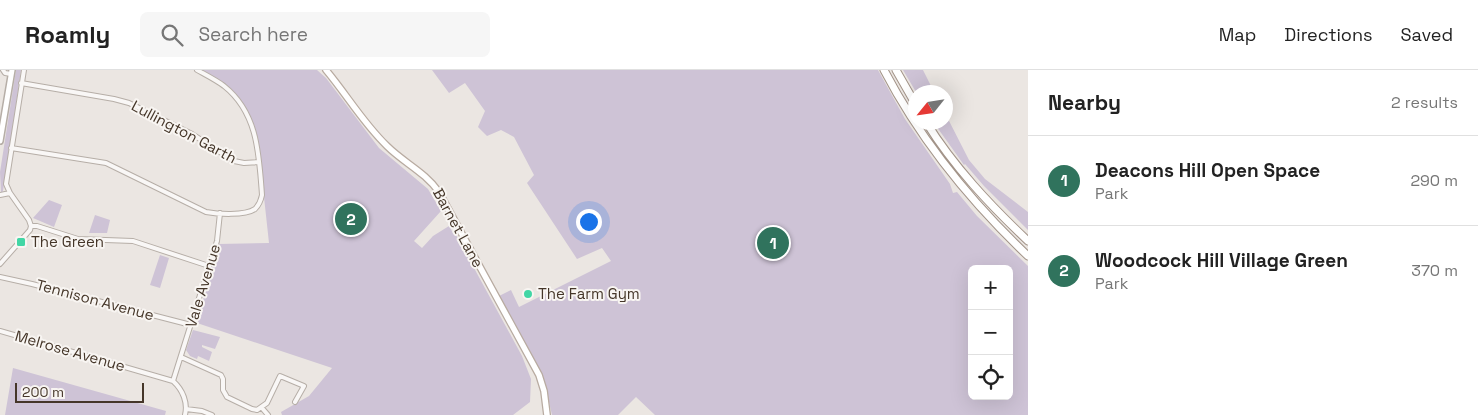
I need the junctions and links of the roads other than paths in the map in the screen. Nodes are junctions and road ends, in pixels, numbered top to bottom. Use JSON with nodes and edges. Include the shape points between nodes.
{"nodes":[{"id":1,"x":24,"y":70,"type":"edge"},
{"id":2,"x":197,"y":70,"type":"edge"},
{"id":3,"x":326,"y":70,"type":"edge"},
{"id":4,"x":884,"y":70,"type":"edge"},
{"id":5,"x":896,"y":70,"type":"edge"},
{"id":6,"x":2,"y":71,"type":"edge"},
{"id":7,"x":11,"y":72,"type":"edge"},
{"id":8,"x":21,"y":83,"type":"junction"},
{"id":9,"x":908,"y":91,"type":"edge"},
{"id":10,"x":931,"y":130,"type":"edge"},
{"id":11,"x":0,"y":141,"type":"edge"},
{"id":12,"x":11,"y":148,"type":"junction"},
{"id":13,"x":259,"y":162,"type":"junction"},
{"id":14,"x":10,"y":193,"type":"junction"},
{"id":15,"x":0,"y":194,"type":"edge"},
{"id":16,"x":220,"y":213,"type":"junction"},
{"id":17,"x":31,"y":226,"type":"junction"},
{"id":18,"x":1028,"y":241,"type":"edge"},
{"id":19,"x":1028,"y":256,"type":"edge"},
{"id":20,"x":0,"y":264,"type":"edge"},
{"id":21,"x":209,"y":266,"type":"junction"},
{"id":22,"x":0,"y":277,"type":"edge"},
{"id":23,"x":190,"y":325,"type":"junction"},
{"id":24,"x":0,"y":331,"type":"edge"},
{"id":25,"x":182,"y":357,"type":"junction"},
{"id":26,"x":173,"y":381,"type":"junction"},
{"id":27,"x":295,"y":402,"type":"dead end"},
{"id":28,"x":262,"y":408,"type":"junction"},
{"id":29,"x":186,"y":409,"type":"junction"},
{"id":30,"x":185,"y":415,"type":"edge"},
{"id":31,"x":212,"y":415,"type":"edge"},
{"id":32,"x":268,"y":415,"type":"edge"},
{"id":33,"x":547,"y":415,"type":"edge"}],
"edges":[{"from":1,"to":8,"type":"street"},
{"from":2,"to":13,"type":"street","via":[[237,98],[255,133]]},
{"from":3,"to":33,"type":"main road","name":"Barnet Lane","via":[[378,137],[426,176],[439,192],[539,375]]},
{"from":4,"to":19,"type":"highway","via":[[912,120],[944,166],[978,207]]},
{"from":5,"to":9,"type":"highway"},
{"from":6,"to":7,"type":"street"},
{"from":7,"to":11,"type":"street"},
{"from":8,"to":12,"type":"street"},
{"from":8,"to":13,"type":"street","name":"Lullington Garth","via":[[129,103],[192,134],[234,161]]},
{"from":10,"to":18,"type":"highway","via":[[961,172]]},
{"from":12,"to":14,"type":"street","via":[[6,184]]},
{"from":12,"to":16,"type":"street","via":[[106,163],[200,209]]},
{"from":13,"to":16,"type":"street","via":[[260,202],[248,212]]},
{"from":14,"to":15,"type":"street"},
{"from":14,"to":17,"type":"street"},
{"from":16,"to":21,"type":"street","name":"Vale Avenue","via":[[219,233]]},
{"from":17,"to":20,"type":"street"},
{"from":17,"to":21,"type":"street","via":[[78,239],[134,241]]},
{"from":21,"to":23,"type":"street","name":"Vale Avenue"},
{"from":22,"to":23,"type":"street","name":"Tennison Avenue"},
{"from":23,"to":25,"type":"street","name":"Vale Avenue"},
{"from":24,"to":26,"type":"street","name":"Melrose Avenue"},
{"from":25,"to":26,"type":"street"},
{"from":25,"to":28,"type":"street","via":[[221,375],[227,397],[252,409]]},
{"from":26,"to":29,"type":"street","via":[[183,395]]},
{"from":27,"to":28,"type":"street","via":[[304,386],[280,376]]},
{"from":28,"to":32,"type":"street"},
{"from":29,"to":30,"type":"street"},
{"from":29,"to":31,"type":"street","via":[[202,410]]}]}
